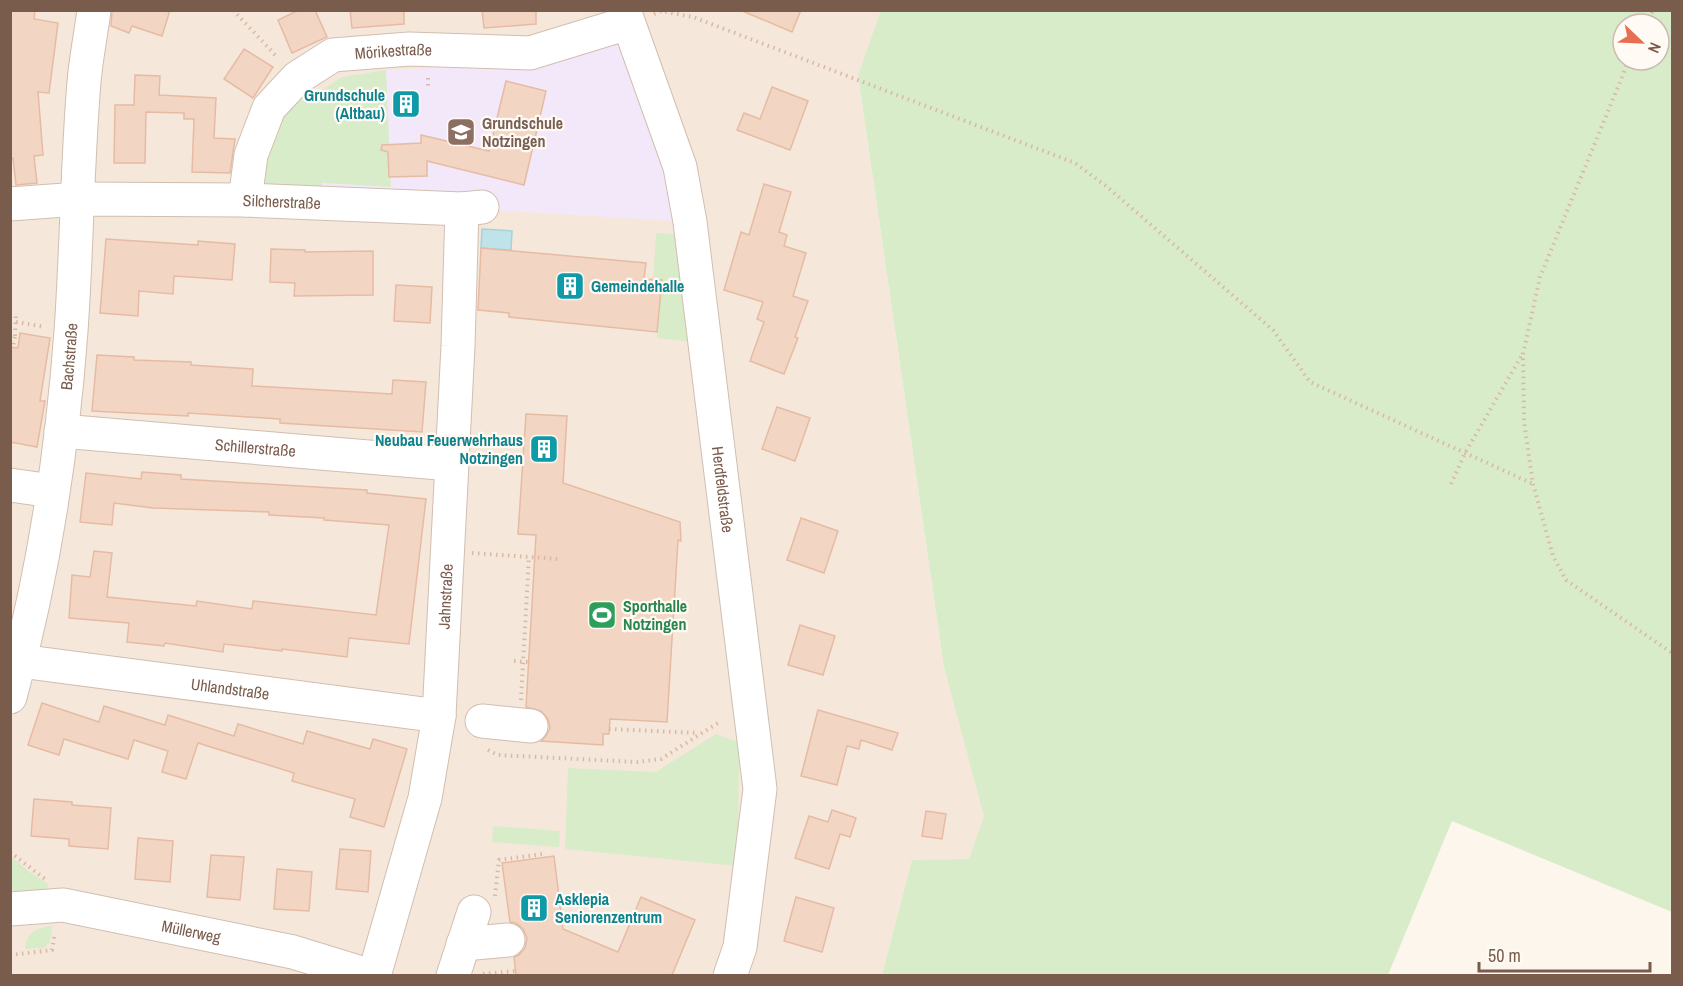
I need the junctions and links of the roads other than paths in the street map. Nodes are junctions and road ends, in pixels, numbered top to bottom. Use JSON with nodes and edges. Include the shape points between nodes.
{"nodes":[{"id":1,"x":94,"y":10,"type":"edge"},
{"id":2,"x":626,"y":17,"type":"edge"},
{"id":3,"x":79,"y":199,"type":"junction"},
{"id":4,"x":245,"y":200,"type":"junction"},
{"id":5,"x":10,"y":204,"type":"edge"},
{"id":6,"x":472,"y":208,"type":"joint"},
{"id":7,"x":61,"y":431,"type":"junction"},
{"id":8,"x":451,"y":464,"type":"junction"},
{"id":9,"x":10,"y":485,"type":"edge"},
{"id":10,"x":52,"y":491,"type":"junction"},
{"id":11,"x":20,"y":661,"type":"junction"},
{"id":12,"x":10,"y":697,"type":"edge"},
{"id":13,"x":439,"y":716,"type":"junction"},
{"id":14,"x":525,"y":725,"type":"road end"},
{"id":15,"x":480,"y":733,"type":"road end"},
{"id":16,"x":10,"y":909,"type":"edge"},
{"id":17,"x":373,"y":975,"type":"edge"},
{"id":18,"x":730,"y":975,"type":"edge"}],
"edges":[{"from":1,"to":3,"type":"street","name":"Bachstraße","via":[[84,82]]},
{"from":2,"to":4,"type":"street","name":"Mörikestraße","via":[[530,53],[409,49],[333,55],[297,78],[269,108],[251,155]]},
{"from":2,"to":18,"type":"street","name":"Herdfeldstraße","via":[[680,167],[683,222],[760,789],[740,947]]},
{"from":3,"to":4,"type":"street","name":"Silcherstraße"},
{"from":3,"to":5,"type":"street","name":"Silcherstraße"},
{"from":3,"to":7,"type":"street","name":"Bachstraße"},
{"from":4,"to":6,"type":"street","name":"Silcherstraße"},
{"from":6,"to":8,"type":"street","name":"Jahnstraße"},
{"from":7,"to":8,"type":"street","name":"Schillerstraße"},
{"from":7,"to":10,"type":"street","name":"Bachstraße"},
{"from":8,"to":13,"type":"street","name":"Jahnstraße"},
{"from":9,"to":10,"type":"street"},
{"from":10,"to":11,"type":"street","name":"Bachstraße"},
{"from":11,"to":12,"type":"street","name":"Bachstraße"},
{"from":11,"to":13,"type":"street","name":"Uhlandstraße"},
{"from":13,"to":17,"type":"street","name":"Jahnstraße","via":[[425,798]]},
{"from":14,"to":15,"type":"street"},
{"from":16,"to":17,"type":"street","name":"Müllerweg","via":[[59,905],[293,952]]}]}
